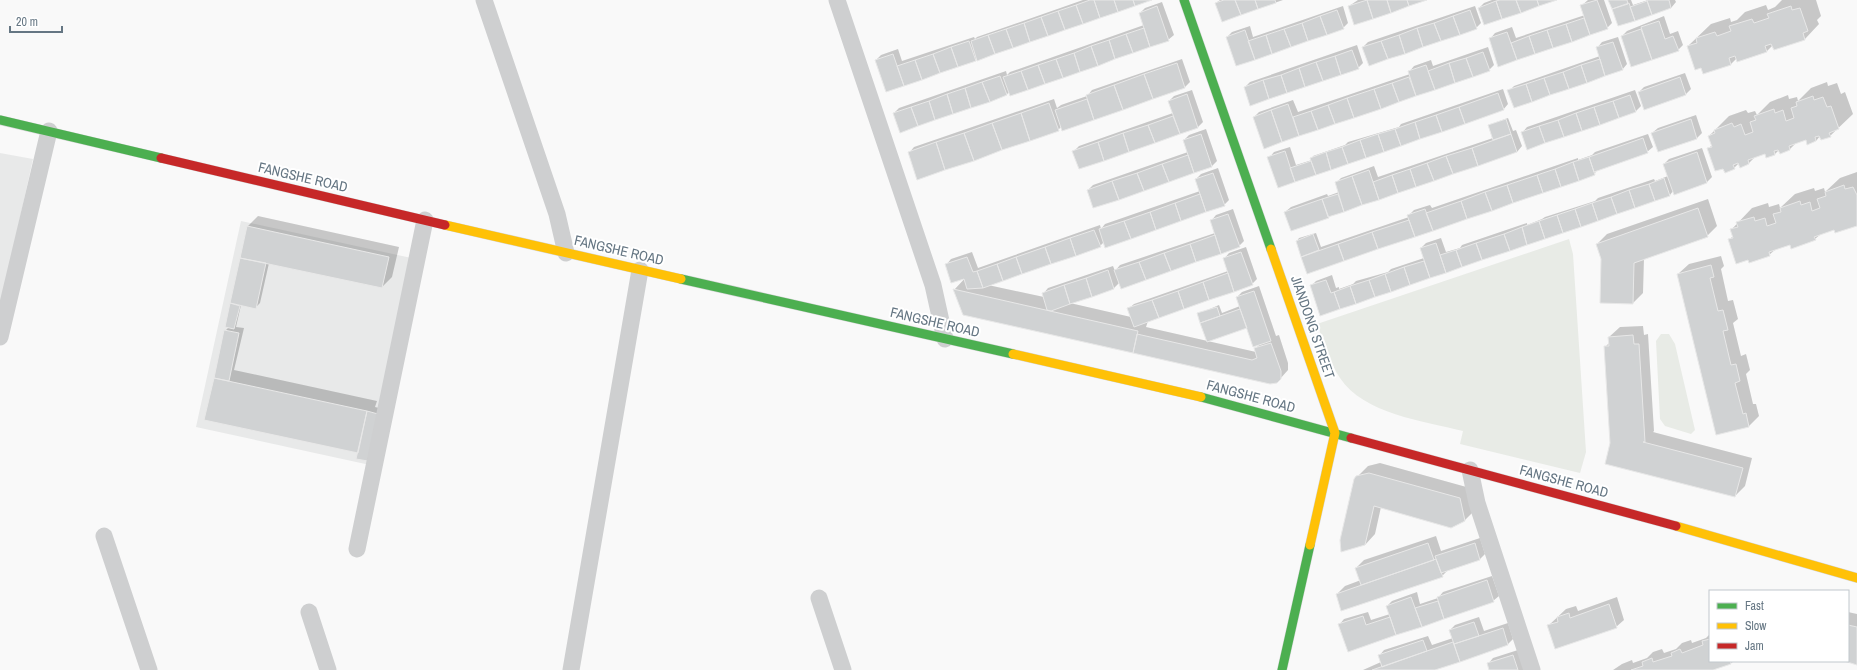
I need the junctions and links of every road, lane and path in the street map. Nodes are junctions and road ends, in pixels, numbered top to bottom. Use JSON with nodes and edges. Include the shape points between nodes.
{"nodes":[{"id":1,"x":484,"y":0,"type":"edge"},
{"id":2,"x":837,"y":0,"type":"edge"},
{"id":3,"x":1184,"y":0,"type":"edge"},
{"id":4,"x":0,"y":120,"type":"edge"},
{"id":5,"x":49,"y":131,"type":"junction"},
{"id":6,"x":425,"y":220,"type":"junction"},
{"id":7,"x":566,"y":253,"type":"junction"},
{"id":8,"x":640,"y":270,"type":"junction"},
{"id":9,"x":0,"y":337,"type":"edge"},
{"id":10,"x":945,"y":339,"type":"junction"},
{"id":11,"x":1335,"y":433,"type":"junction"},
{"id":12,"x":1470,"y":470,"type":"junction"},
{"id":13,"x":104,"y":536,"type":"dead end"},
{"id":14,"x":357,"y":549,"type":"dead end"},
{"id":15,"x":1857,"y":578,"type":"edge"},
{"id":16,"x":819,"y":598,"type":"dead end"},
{"id":17,"x":309,"y":612,"type":"dead end"},
{"id":18,"x":149,"y":670,"type":"edge"},
{"id":19,"x":328,"y":670,"type":"edge"},
{"id":20,"x":571,"y":670,"type":"edge"},
{"id":21,"x":843,"y":670,"type":"edge"},
{"id":22,"x":1282,"y":670,"type":"edge"},
{"id":23,"x":1532,"y":670,"type":"edge"}],
"edges":[{"from":1,"to":7,"type":"street","via":[[557,214]]},
{"from":2,"to":10,"type":"street","via":[[933,285]]},
{"from":3,"to":11,"type":"street","name":"JIANDONG STREET"},
{"from":4,"to":5,"type":"street","name":"FANGSHE ROAD"},
{"from":5,"to":6,"type":"street","name":"FANGSHE ROAD"},
{"from":5,"to":9,"type":"street"},
{"from":6,"to":7,"type":"street","name":"FANGSHE ROAD"},
{"from":6,"to":14,"type":"street"},
{"from":7,"to":8,"type":"street","name":"FANGSHE ROAD"},
{"from":8,"to":10,"type":"street","name":"FANGSHE ROAD"},
{"from":8,"to":20,"type":"street"},
{"from":10,"to":11,"type":"street","name":"FANGSHE ROAD","via":[[1206,398]]},
{"from":11,"to":12,"type":"street","name":"FANGSHE ROAD"},
{"from":11,"to":22,"type":"street"},
{"from":12,"to":15,"type":"street","name":"FANGSHE ROAD"},
{"from":12,"to":23,"type":"street","via":[[1477,503]]},
{"from":13,"to":18,"type":"street"},
{"from":16,"to":21,"type":"street"},
{"from":17,"to":19,"type":"street"}]}
